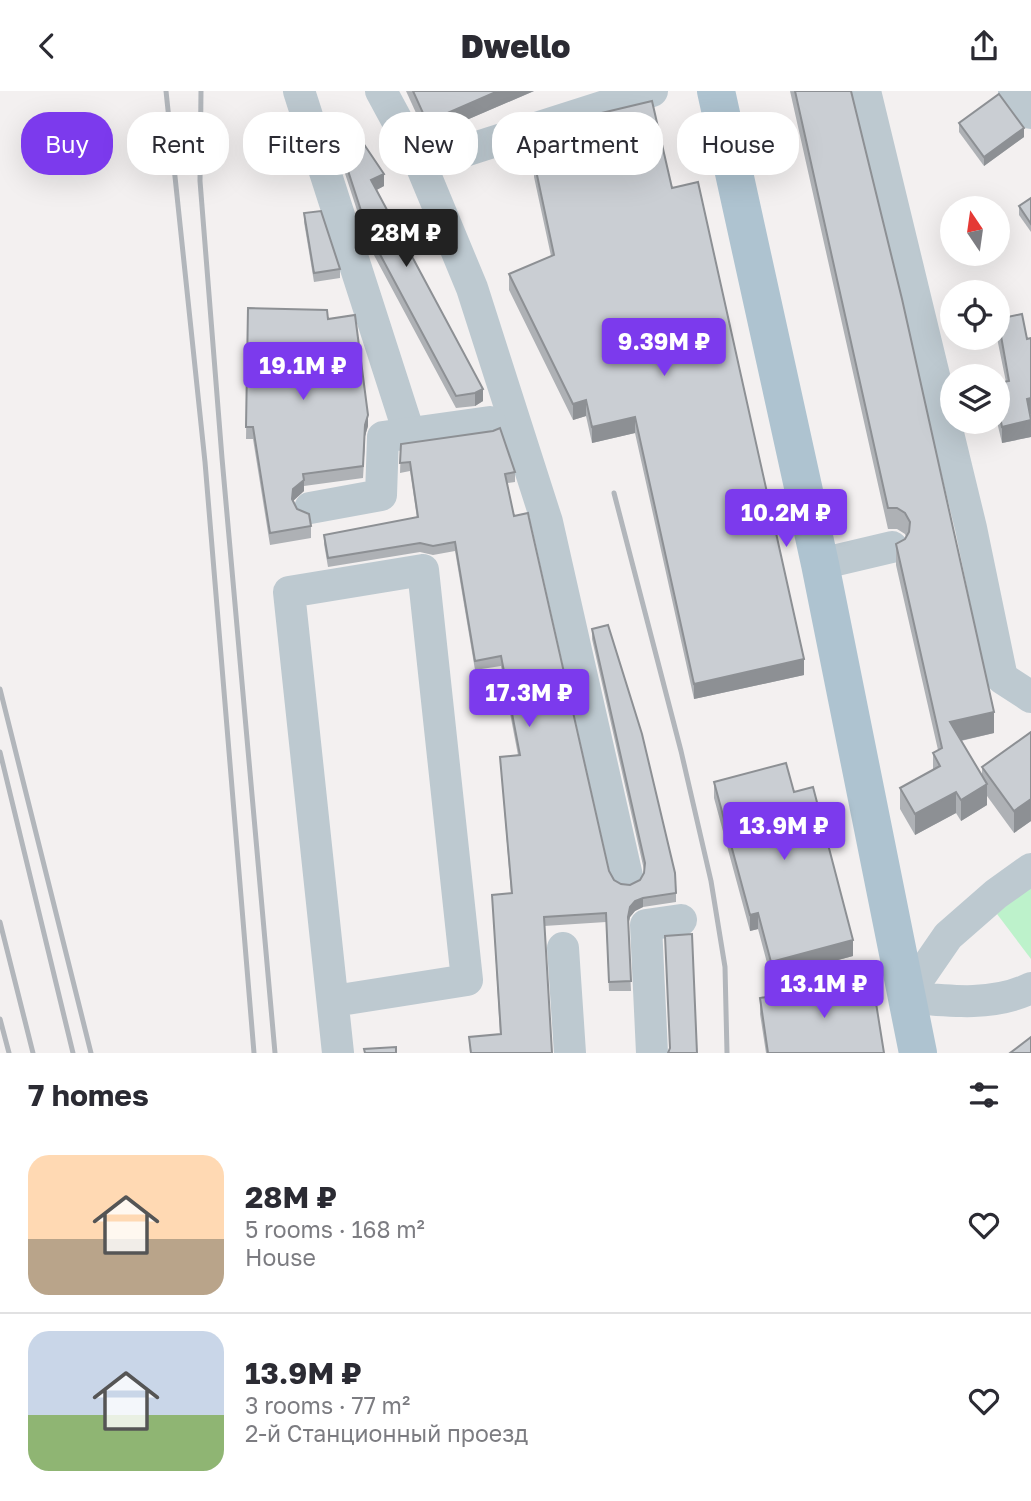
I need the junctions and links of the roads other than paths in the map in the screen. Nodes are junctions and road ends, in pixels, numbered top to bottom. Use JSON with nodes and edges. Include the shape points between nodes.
{"nodes":[{"id":1,"x":299,"y":91,"type":"edge"},
{"id":2,"x":381,"y":91,"type":"edge"},
{"id":3,"x":652,"y":91,"type":"edge"},
{"id":4,"x":716,"y":91,"type":"edge"},
{"id":5,"x":865,"y":91,"type":"edge"},
{"id":6,"x":392,"y":112,"type":"edge"},
{"id":7,"x":478,"y":147,"type":"edge"},
{"id":8,"x":425,"y":175,"type":"edge"},
{"id":9,"x":490,"y":422,"type":"dead end"},
{"id":10,"x":409,"y":433,"type":"junction"},
{"id":11,"x":310,"y":508,"type":"dead end"},
{"id":12,"x":892,"y":547,"type":"dead end"},
{"id":13,"x":820,"y":564,"type":"junction"},
{"id":14,"x":1031,"y":697,"type":"edge"},
{"id":15,"x":1031,"y":869,"type":"edge"},
{"id":16,"x":627,"y":876,"type":"dead end"},
{"id":17,"x":681,"y":920,"type":"dead end"},
{"id":18,"x":563,"y":948,"type":"dead end"},
{"id":19,"x":1031,"y":988,"type":"edge"},
{"id":20,"x":906,"y":997,"type":"junction"},
{"id":21,"x":334,"y":1001,"type":"junction"},
{"id":22,"x":338,"y":1053,"type":"edge"},
{"id":23,"x":570,"y":1053,"type":"edge"},
{"id":24,"x":652,"y":1053,"type":"edge"},
{"id":25,"x":918,"y":1053,"type":"edge"}],
"edges":[{"from":1,"to":10,"type":"street"},
{"from":2,"to":6,"type":"street"},
{"from":3,"to":7,"type":"street"},
{"from":4,"to":13,"type":"main road"},
{"from":5,"to":14,"type":"street","via":[[960,531],[1002,678]]},
{"from":8,"to":16,"type":"street","via":[[472,288],[547,522]]},
{"from":9,"to":10,"type":"street"},
{"from":10,"to":11,"type":"street","via":[[383,437],[382,495]]},
{"from":12,"to":13,"type":"street"},
{"from":13,"to":20,"type":"main road"},
{"from":15,"to":20,"type":"street","via":[[948,936]]},
{"from":17,"to":24,"type":"street","via":[[646,925]]},
{"from":18,"to":23,"type":"street"},
{"from":19,"to":20,"type":"street","via":[[985,1000]]},
{"from":20,"to":25,"type":"main road"},
{"from":21,"to":21,"type":"street","via":[[289,592],[423,569],[467,979]]},
{"from":21,"to":22,"type":"street"}]}
